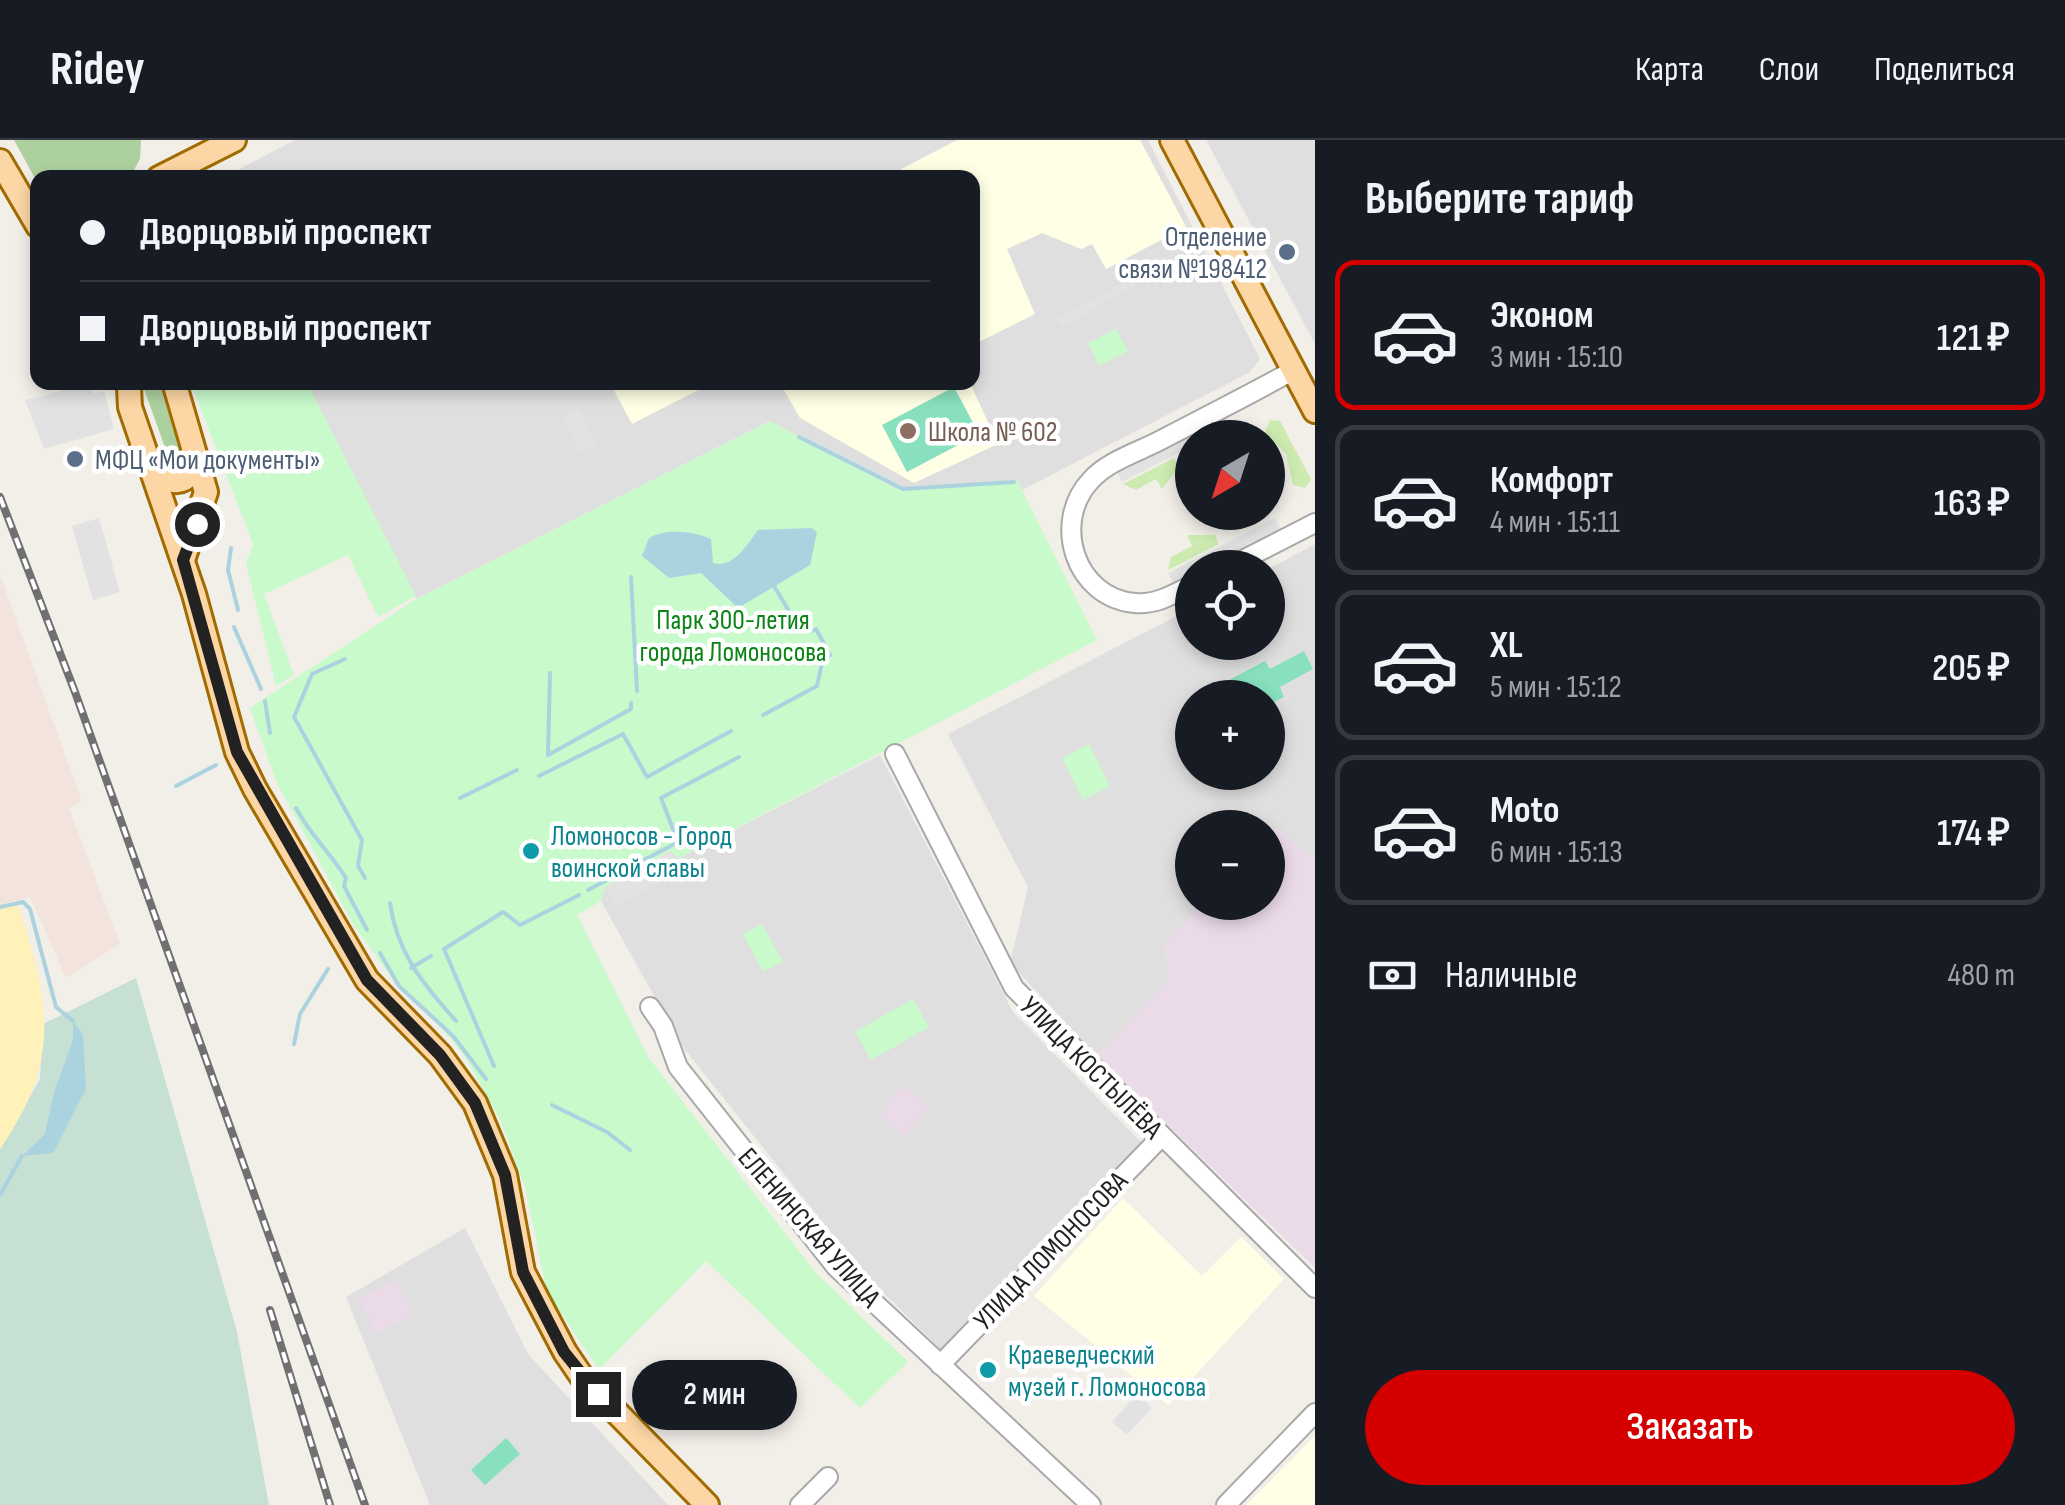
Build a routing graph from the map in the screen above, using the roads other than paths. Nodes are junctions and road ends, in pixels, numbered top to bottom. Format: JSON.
{"nodes":[{"id":1,"x":234,"y":140,"type":"edge"},
{"id":2,"x":1172,"y":140,"type":"edge"},
{"id":3,"x":0,"y":161,"type":"edge"},
{"id":4,"x":175,"y":170,"type":"edge"},
{"id":5,"x":30,"y":212,"type":"edge"},
{"id":6,"x":1294,"y":370,"type":"junction"},
{"id":7,"x":128,"y":390,"type":"edge"},
{"id":8,"x":131,"y":390,"type":"edge"},
{"id":9,"x":177,"y":390,"type":"edge"},
{"id":10,"x":1315,"y":411,"type":"edge"},
{"id":11,"x":191,"y":434,"type":"junction"},
{"id":12,"x":165,"y":477,"type":"junction"},
{"id":13,"x":1315,"y":523,"type":"edge"},
{"id":14,"x":187,"y":540,"type":"junction"},
{"id":15,"x":1262,"y":550,"type":"edge"},
{"id":16,"x":1175,"y":594,"type":"edge"},
{"id":17,"x":895,"y":754,"type":"dead end"},
{"id":18,"x":650,"y":1007,"type":"dead end"},
{"id":19,"x":1161,"y":1137,"type":"junction"},
{"id":20,"x":1315,"y":1288,"type":"edge"},
{"id":21,"x":940,"y":1365,"type":"junction"},
{"id":22,"x":1315,"y":1413,"type":"edge"},
{"id":23,"x":828,"y":1477,"type":"dead end"},
{"id":24,"x":707,"y":1505,"type":"edge"},
{"id":25,"x":800,"y":1505,"type":"edge"},
{"id":26,"x":1091,"y":1505,"type":"edge"},
{"id":27,"x":1226,"y":1505,"type":"edge"}],
"edges":[{"from":1,"to":4,"type":"main road"},
{"from":2,"to":6,"type":"main road"},
{"from":3,"to":5,"type":"main road"},
{"from":6,"to":10,"type":"main road"},
{"from":6,"to":16,"type":"street"},
{"from":7,"to":14,"type":"main road"},
{"from":8,"to":12,"type":"main road"},
{"from":9,"to":11,"type":"main road"},
{"from":11,"to":12,"type":"main road"},
{"from":11,"to":14,"type":"main road"},
{"from":12,"to":14,"type":"main road"},
{"from":13,"to":15,"type":"street"},
{"from":14,"to":24,"type":"main road"},
{"from":17,"to":19,"type":"street","name":"УЛИЦА КОСТЫЛЁВА"},
{"from":18,"to":21,"type":"street","name":"ЕЛЕНИНСКАЯ УЛИЦА"},
{"from":19,"to":20,"type":"street","name":"УЛИЦА КОСТЫЛЁВА"},
{"from":19,"to":21,"type":"street","name":"УЛИЦА ЛОМОНОСОВА"},
{"from":21,"to":26,"type":"street","name":"ЕЛЕНИНСКАЯ УЛИЦА"},
{"from":22,"to":27,"type":"street"},
{"from":23,"to":25,"type":"street"}]}
